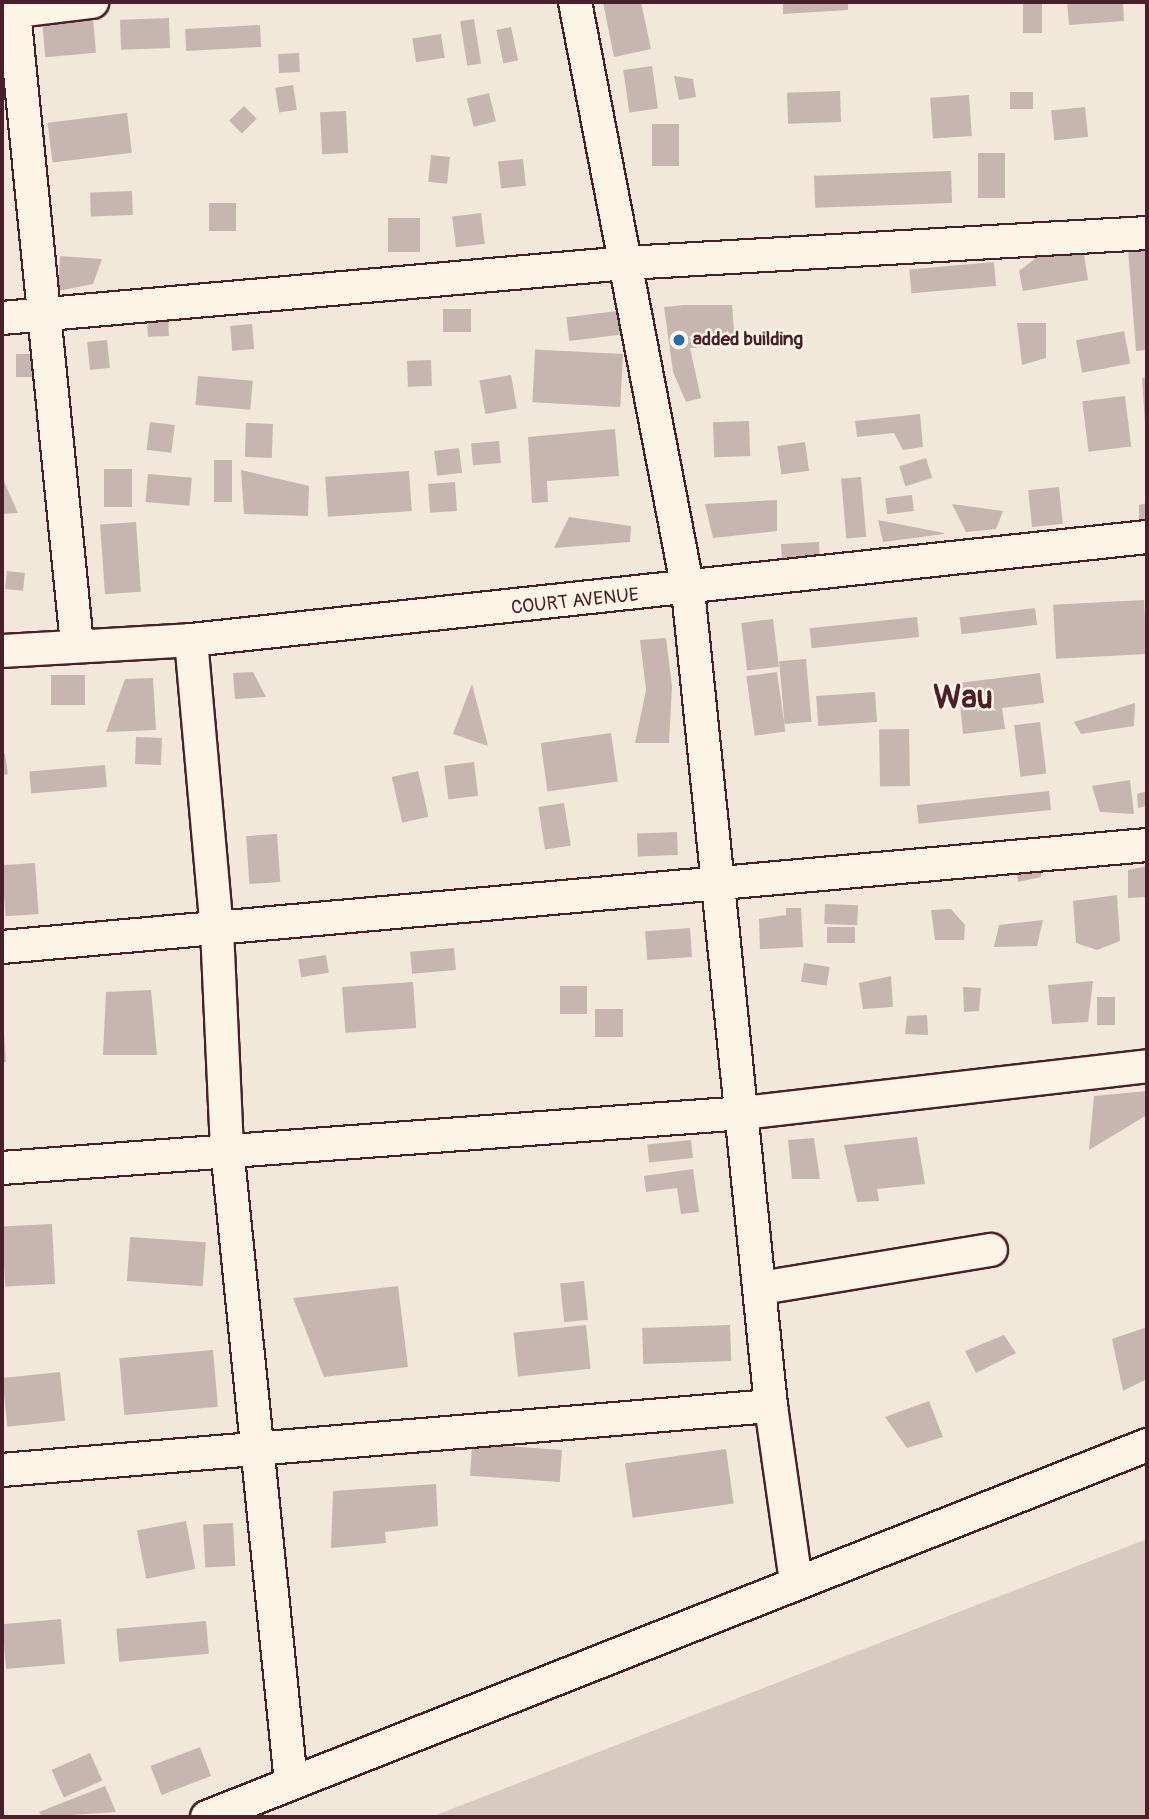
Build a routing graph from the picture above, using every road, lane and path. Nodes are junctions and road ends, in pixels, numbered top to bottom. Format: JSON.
{"nodes":[{"id":1,"x":92,"y":2,"type":"edge"},
{"id":2,"x":575,"y":2,"type":"edge"},
{"id":3,"x":8,"y":12,"type":"edge"},
{"id":4,"x":1147,"y":233,"type":"edge"},
{"id":5,"x":627,"y":263,"type":"junction"},
{"id":6,"x":45,"y":314,"type":"junction"},
{"id":7,"x":2,"y":318,"type":"edge"},
{"id":8,"x":1147,"y":537,"type":"edge"},
{"id":9,"x":688,"y":590,"type":"junction"},
{"id":10,"x":191,"y":640,"type":"junction"},
{"id":11,"x":77,"y":644,"type":"junction"},
{"id":12,"x":2,"y":651,"type":"edge"},
{"id":13,"x":1147,"y":845,"type":"edge"},
{"id":14,"x":723,"y":885,"type":"junction"},
{"id":15,"x":217,"y":929,"type":"junction"},
{"id":16,"x":2,"y":947,"type":"edge"},
{"id":17,"x":1147,"y":1066,"type":"edge"},
{"id":18,"x":743,"y":1113,"type":"junction"},
{"id":19,"x":227,"y":1148,"type":"junction"},
{"id":20,"x":2,"y":1168,"type":"edge"},
{"id":21,"x":991,"y":1250,"type":"dead end"},
{"id":22,"x":761,"y":1288,"type":"junction"},
{"id":23,"x":771,"y":1406,"type":"junction"},
{"id":24,"x":1147,"y":1445,"type":"edge"},
{"id":25,"x":261,"y":1449,"type":"junction"},
{"id":26,"x":2,"y":1470,"type":"edge"},
{"id":27,"x":796,"y":1582,"type":"junction"},
{"id":28,"x":291,"y":1783,"type":"junction"},
{"id":29,"x":206,"y":1817,"type":"edge"}],
"edges":[{"from":1,"to":3,"type":"street"},
{"from":2,"to":5,"type":"street"},
{"from":3,"to":6,"type":"street"},
{"from":4,"to":5,"type":"street"},
{"from":5,"to":6,"type":"street"},
{"from":5,"to":9,"type":"street"},
{"from":6,"to":7,"type":"street"},
{"from":6,"to":11,"type":"street"},
{"from":8,"to":9,"type":"street","name":"COURT AVENUE"},
{"from":9,"to":10,"type":"street","name":"COURT AVENUE"},
{"from":9,"to":14,"type":"street"},
{"from":10,"to":11,"type":"street","name":"COURT AVENUE"},
{"from":10,"to":15,"type":"street"},
{"from":11,"to":12,"type":"street","name":"COURT AVENUE"},
{"from":13,"to":14,"type":"street"},
{"from":14,"to":15,"type":"street"},
{"from":14,"to":18,"type":"street"},
{"from":15,"to":16,"type":"street"},
{"from":15,"to":19,"type":"street"},
{"from":17,"to":18,"type":"street"},
{"from":18,"to":19,"type":"street"},
{"from":18,"to":22,"type":"street"},
{"from":19,"to":20,"type":"street"},
{"from":19,"to":25,"type":"street"},
{"from":21,"to":22,"type":"street"},
{"from":22,"to":23,"type":"street"},
{"from":23,"to":25,"type":"street"},
{"from":23,"to":27,"type":"street"},
{"from":24,"to":27,"type":"street"},
{"from":25,"to":26,"type":"street"},
{"from":25,"to":28,"type":"street"},
{"from":27,"to":28,"type":"street"},
{"from":28,"to":29,"type":"street"}]}
